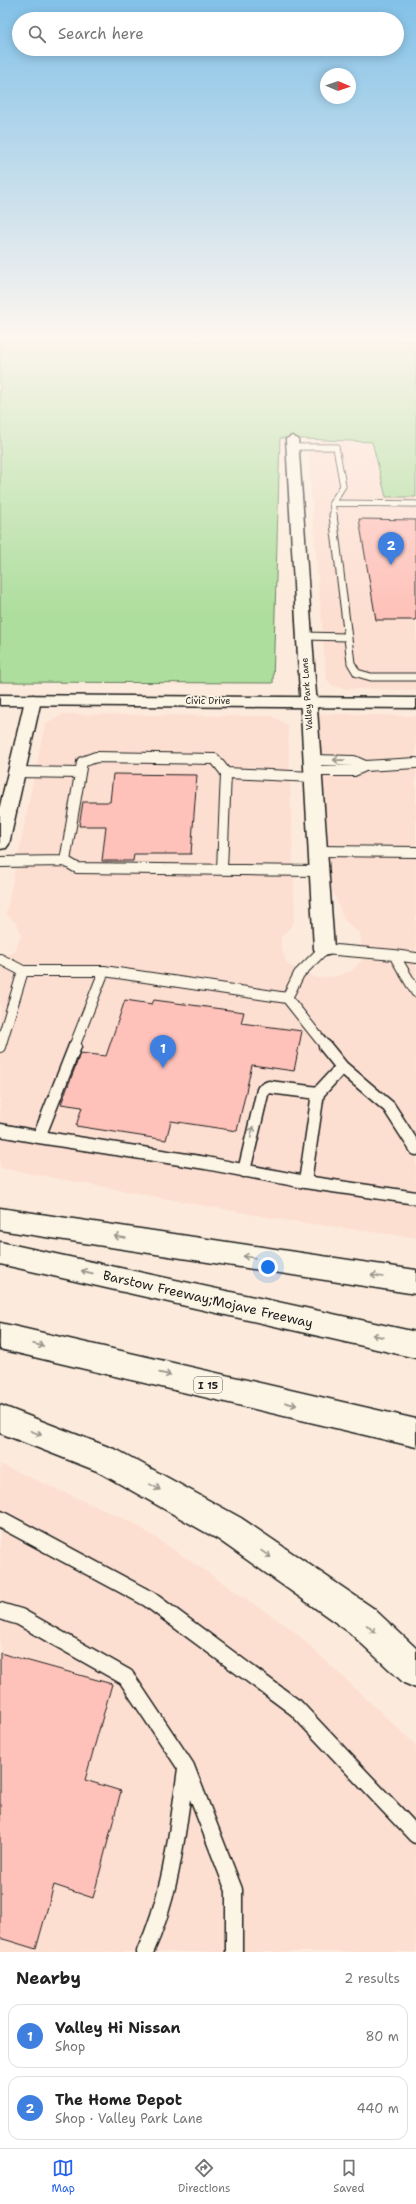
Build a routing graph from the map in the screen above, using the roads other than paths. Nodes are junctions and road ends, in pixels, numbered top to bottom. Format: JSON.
{"nodes":[{"id":1,"x":292,"y":443,"type":"joint"},
{"id":2,"x":332,"y":503,"type":"junction"},
{"id":3,"x":416,"y":504,"type":"edge"},
{"id":4,"x":304,"y":636,"type":"junction"},
{"id":5,"x":347,"y":637,"type":"junction"},
{"id":6,"x":416,"y":677,"type":"edge"},
{"id":7,"x":0,"y":700,"type":"edge"},
{"id":8,"x":34,"y":700,"type":"junction"},
{"id":9,"x":308,"y":702,"type":"junction"},
{"id":10,"x":416,"y":703,"type":"edge"},
{"id":11,"x":416,"y":763,"type":"edge"},
{"id":12,"x":312,"y":769,"type":"junction"},
{"id":13,"x":17,"y":772,"type":"junction"},
{"id":14,"x":80,"y":773,"type":"junction"},
{"id":15,"x":226,"y":774,"type":"junction"},
{"id":16,"x":6,"y":790,"type":"edge"},
{"id":17,"x":0,"y":844,"type":"edge"},
{"id":18,"x":318,"y":852,"type":"junction"},
{"id":19,"x":416,"y":852,"type":"edge"},
{"id":20,"x":65,"y":861,"type":"junction"},
{"id":21,"x":0,"y":862,"type":"edge"},
{"id":22,"x":222,"y":869,"type":"junction"},
{"id":23,"x":319,"y":871,"type":"junction"},
{"id":24,"x":324,"y":949,"type":"junction"},
{"id":25,"x":394,"y":955,"type":"junction"},
{"id":26,"x":416,"y":958,"type":"edge"},
{"id":27,"x":0,"y":959,"type":"edge"},
{"id":28,"x":23,"y":971,"type":"junction"},
{"id":29,"x":104,"y":971,"type":"junction"},
{"id":30,"x":416,"y":992,"type":"edge"},
{"id":31,"x":287,"y":998,"type":"junction"},
{"id":32,"x":0,"y":1047,"type":"edge"},
{"id":33,"x":342,"y":1067,"type":"junction"},
{"id":34,"x":318,"y":1093,"type":"junction"},
{"id":35,"x":0,"y":1130,"type":"edge"},
{"id":36,"x":39,"y":1137,"type":"junction"},
{"id":37,"x":416,"y":1149,"type":"edge"},
{"id":38,"x":244,"y":1171,"type":"junction"},
{"id":39,"x":305,"y":1182,"type":"junction"},
{"id":40,"x":416,"y":1198,"type":"edge"},
{"id":41,"x":0,"y":1219,"type":"edge"},
{"id":42,"x":0,"y":1253,"type":"edge"},
{"id":43,"x":416,"y":1282,"type":"edge"},
{"id":44,"x":0,"y":1336,"type":"edge"},
{"id":45,"x":416,"y":1345,"type":"edge"},
{"id":46,"x":0,"y":1419,"type":"edge"},
{"id":47,"x":416,"y":1433,"type":"edge"},
{"id":48,"x":0,"y":1519,"type":"edge"},
{"id":49,"x":0,"y":1611,"type":"edge"},
{"id":50,"x":416,"y":1671,"type":"edge"},
{"id":51,"x":186,"y":1767,"type":"junction"},
{"id":52,"x":416,"y":1835,"type":"edge"},
{"id":53,"x":145,"y":1952,"type":"edge"},
{"id":54,"x":234,"y":1952,"type":"edge"}],
"edges":[{"from":1,"to":2,"type":"lane"},
{"from":1,"to":4,"type":"street","name":"Valley Park Lane"},
{"from":2,"to":3,"type":"lane"},
{"from":2,"to":5,"type":"lane"},
{"from":4,"to":5,"type":"lane"},
{"from":4,"to":9,"type":"street","name":"Valley Park Lane"},
{"from":5,"to":6,"type":"lane"},
{"from":7,"to":8,"type":"main road","name":"Civic Drive"},
{"from":8,"to":9,"type":"main road","name":"Civic Drive"},
{"from":8,"to":13,"type":"street"},
{"from":9,"to":10,"type":"main road","name":"Civic Drive"},
{"from":9,"to":12,"type":"street","name":"Valley Park Lane"},
{"from":11,"to":12,"type":"lane"},
{"from":12,"to":15,"type":"lane"},
{"from":12,"to":18,"type":"street","name":"Valley Park Lane"},
{"from":13,"to":14,"type":"lane"},
{"from":13,"to":16,"type":"street"},
{"from":14,"to":15,"type":"lane"},
{"from":14,"to":20,"type":"lane"},
{"from":15,"to":22,"type":"lane"},
{"from":16,"to":17,"type":"street"},
{"from":18,"to":19,"type":"lane"},
{"from":18,"to":23,"type":"street","name":"Valley Park Lane"},
{"from":20,"to":21,"type":"lane"},
{"from":20,"to":22,"type":"lane"},
{"from":22,"to":23,"type":"lane"},
{"from":23,"to":24,"type":"street","name":"Valley Park Lane"},
{"from":24,"to":25,"type":"lane"},
{"from":24,"to":31,"type":"lane"},
{"from":25,"to":26,"type":"lane"},
{"from":25,"to":30,"type":"lane"},
{"from":27,"to":28,"type":"lane"},
{"from":28,"to":29,"type":"lane"},
{"from":28,"to":32,"type":"lane"},
{"from":29,"to":31,"type":"lane"},
{"from":29,"to":36,"type":"lane"},
{"from":31,"to":33,"type":"lane"},
{"from":33,"to":34,"type":"lane"},
{"from":33,"to":37,"type":"lane"},
{"from":38,"to":34,"type":"lane","one_way":true},
{"from":34,"to":39,"type":"lane"},
{"from":35,"to":36,"type":"lane"},
{"from":36,"to":38,"type":"lane"},
{"from":38,"to":39,"type":"lane"},
{"from":39,"to":40,"type":"lane"},
{"from":43,"to":41,"type":"main road","one_way":true},
{"from":45,"to":42,"type":"main road","name":"Barstow Freeway;Mojave Freeway","one_way":true},
{"from":44,"to":47,"type":"main road","number":"I 15","one_way":true},
{"from":46,"to":50,"type":"main road","one_way":true},
{"from":48,"to":52,"type":"lane"},
{"from":49,"to":51,"type":"lane"},
{"from":51,"to":53,"type":"lane"},
{"from":51,"to":54,"type":"lane"}]}
